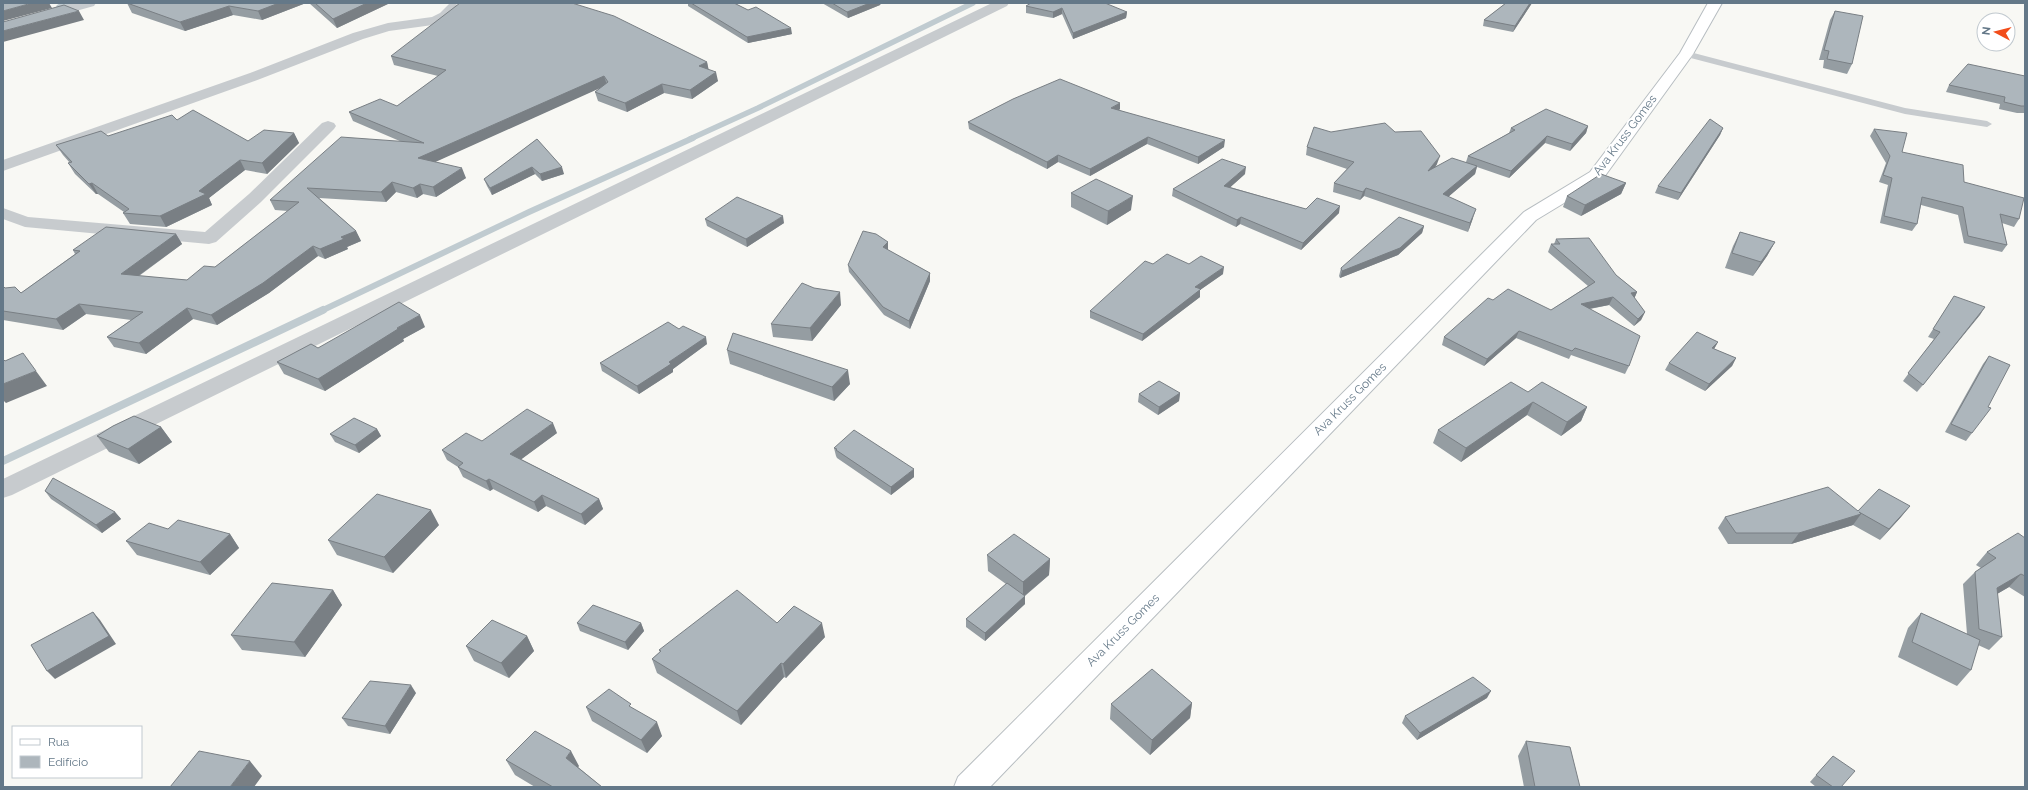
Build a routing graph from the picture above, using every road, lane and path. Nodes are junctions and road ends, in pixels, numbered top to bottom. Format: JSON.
{"nodes":[{"id":1,"x":89,"y":3,"type":"edge"},
{"id":2,"x":1002,"y":3,"type":"edge"},
{"id":3,"x":1715,"y":3,"type":"edge"},
{"id":4,"x":454,"y":7,"type":"edge"},
{"id":5,"x":3,"y":27,"type":"edge"},
{"id":6,"x":1686,"y":54,"type":"junction"},
{"id":7,"x":1987,"y":124,"type":"dead end"},
{"id":8,"x":328,"y":126,"type":"dead end"},
{"id":9,"x":3,"y":166,"type":"edge"},
{"id":10,"x":3,"y":213,"type":"edge"},
{"id":11,"x":3,"y":489,"type":"edge"},
{"id":12,"x":969,"y":787,"type":"edge"}],
"edges":[{"from":1,"to":5,"type":"street"},
{"from":2,"to":11,"type":"street"},
{"from":3,"to":6,"type":"street","name":"Ava Kruss Gomes"},
{"from":4,"to":9,"type":"street"},
{"from":6,"to":7,"type":"lane"},
{"from":6,"to":12,"type":"street","name":"Ava Kruss Gomes"},
{"from":8,"to":10,"type":"street"}]}
